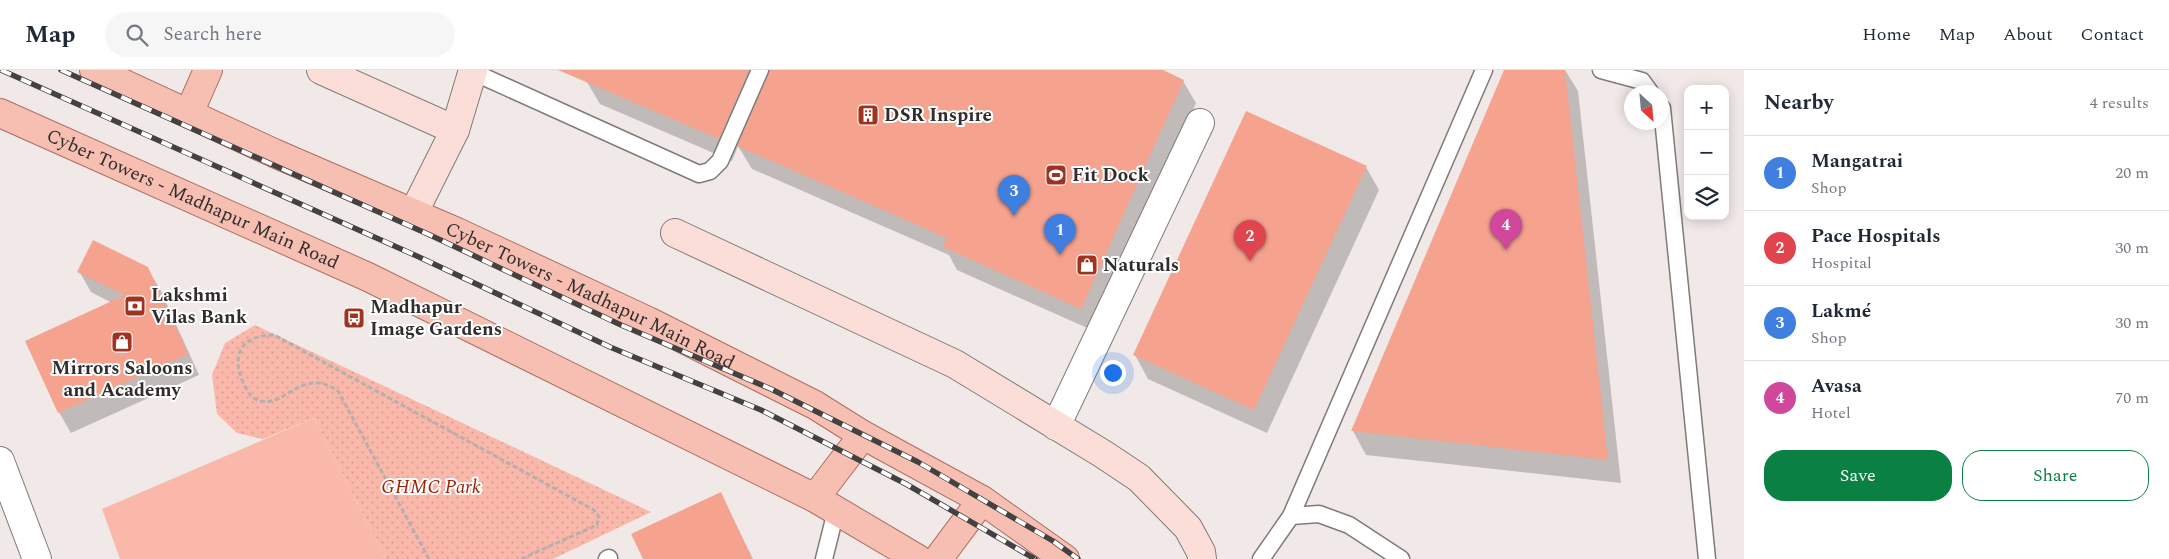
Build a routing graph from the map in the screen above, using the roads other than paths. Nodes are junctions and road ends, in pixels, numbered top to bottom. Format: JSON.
{"nodes":[{"id":1,"x":94,"y":70,"type":"edge"},
{"id":2,"x":208,"y":70,"type":"edge"},
{"id":3,"x":321,"y":70,"type":"edge"},
{"id":4,"x":760,"y":70,"type":"edge"},
{"id":5,"x":1484,"y":70,"type":"edge"},
{"id":6,"x":1600,"y":70,"type":"edge"},
{"id":7,"x":474,"y":71,"type":"edge"},
{"id":8,"x":1645,"y":85,"type":"edge"},
{"id":9,"x":0,"y":113,"type":"edge"},
{"id":10,"x":189,"y":113,"type":"junction"},
{"id":11,"x":1200,"y":123,"type":"dead end"},
{"id":12,"x":455,"y":130,"type":"junction"},
{"id":13,"x":1664,"y":130,"type":"edge"},
{"id":14,"x":414,"y":212,"type":"junction"},
{"id":15,"x":675,"y":233,"type":"dead end"},
{"id":16,"x":1056,"y":426,"type":"junction"},
{"id":17,"x":863,"y":435,"type":"junction"},
{"id":18,"x":0,"y":461,"type":"edge"},
{"id":19,"x":982,"y":500,"type":"junction"},
{"id":20,"x":826,"y":505,"type":"junction"},
{"id":21,"x":1291,"y":516,"type":"junction"},
{"id":22,"x":37,"y":559,"type":"edge"},
{"id":23,"x":824,"y":559,"type":"edge"},
{"id":24,"x":918,"y":559,"type":"edge"},
{"id":25,"x":938,"y":559,"type":"edge"},
{"id":26,"x":1065,"y":559,"type":"edge"},
{"id":27,"x":1202,"y":559,"type":"edge"},
{"id":28,"x":1261,"y":559,"type":"edge"},
{"id":29,"x":1401,"y":559,"type":"edge"},
{"id":30,"x":1706,"y":559,"type":"edge"}],
"edges":[{"from":1,"to":10,"type":"main road","name":"Cyber Towers - Madhapur Main Road"},
{"from":2,"to":10,"type":"main road"},
{"from":3,"to":12,"type":"street"},
{"from":4,"to":7,"type":"lane"},
{"from":5,"to":21,"type":"lane"},
{"from":6,"to":8,"type":"lane"},
{"from":7,"to":12,"type":"street"},
{"from":9,"to":20,"type":"main road","name":"Cyber Towers - Madhapur Main Road"},
{"from":10,"to":14,"type":"main road","name":"Cyber Towers - Madhapur Main Road"},
{"from":11,"to":16,"type":"street"},
{"from":12,"to":14,"type":"street"},
{"from":13,"to":30,"type":"lane"},
{"from":14,"to":17,"type":"main road","name":"Cyber Towers - Madhapur Main Road"},
{"from":15,"to":16,"type":"street"},
{"from":16,"to":27,"type":"street"},
{"from":17,"to":19,"type":"main road","name":"Cyber Towers - Madhapur Main Road"},
{"from":17,"to":20,"type":"main road"},
{"from":18,"to":22,"type":"street"},
{"from":19,"to":25,"type":"main road"},
{"from":19,"to":26,"type":"main road","name":"Cyber Towers - Madhapur Main Road"},
{"from":20,"to":23,"type":"lane"},
{"from":20,"to":24,"type":"main road","name":"Cyber Towers - Madhapur Main Road"},
{"from":21,"to":28,"type":"lane"},
{"from":21,"to":29,"type":"lane"}]}
